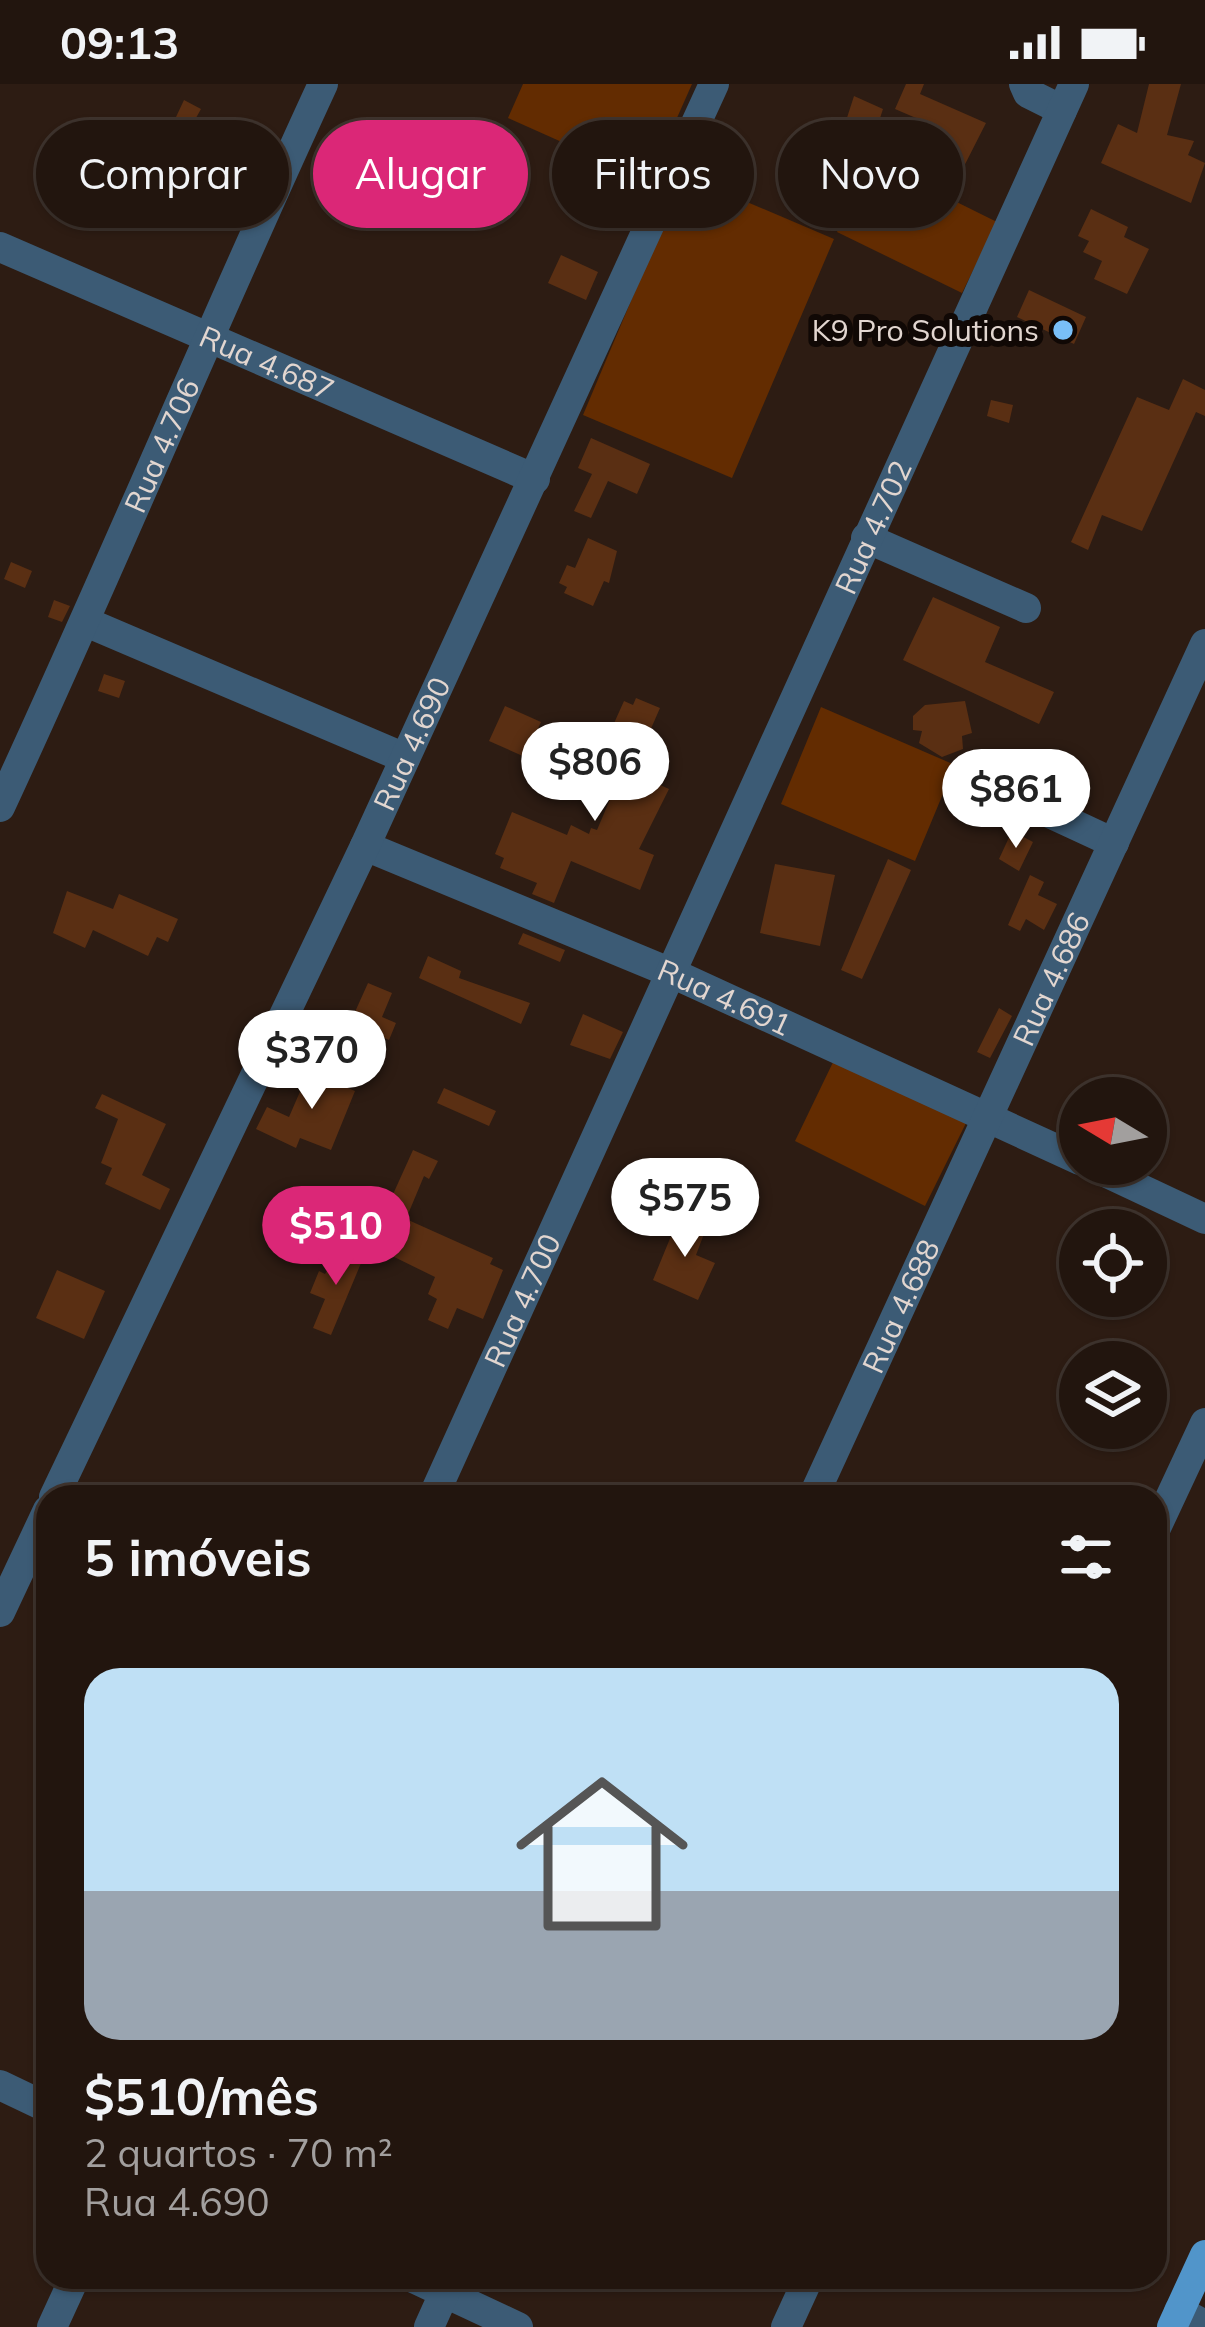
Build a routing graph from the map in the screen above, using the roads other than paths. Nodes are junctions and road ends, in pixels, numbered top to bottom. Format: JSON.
{"nodes":[{"id":1,"x":323,"y":84,"type":"edge"},
{"id":2,"x":714,"y":84,"type":"edge"},
{"id":3,"x":1024,"y":84,"type":"edge"},
{"id":4,"x":1068,"y":97,"type":"edge"},
{"id":5,"x":0,"y":247,"type":"edge"},
{"id":6,"x":205,"y":339,"type":"junction"},
{"id":7,"x":535,"y":479,"type":"junction"},
{"id":8,"x":866,"y":538,"type":"junction"},
{"id":9,"x":1026,"y":608,"type":"dead end"},
{"id":10,"x":86,"y":622,"type":"junction"},
{"id":11,"x":1205,"y":644,"type":"edge"},
{"id":12,"x":405,"y":758,"type":"junction"},
{"id":13,"x":968,"y":775,"type":"dead end"},
{"id":14,"x":0,"y":807,"type":"edge"},
{"id":15,"x":1114,"y":843,"type":"junction"},
{"id":16,"x":365,"y":846,"type":"junction"},
{"id":17,"x":674,"y":974,"type":"junction"},
{"id":18,"x":988,"y":1117,"type":"junction"},
{"id":19,"x":1059,"y":1150,"type":"edge"},
{"id":20,"x":1133,"y":1185,"type":"edge"},
{"id":21,"x":1205,"y":1219,"type":"edge"},
{"id":22,"x":1205,"y":1423,"type":"edge"},
{"id":23,"x":60,"y":1485,"type":"edge"},
{"id":24,"x":439,"y":1485,"type":"edge"},
{"id":25,"x":819,"y":1485,"type":"edge"},
{"id":26,"x":1167,"y":1505,"type":"edge"},
{"id":27,"x":36,"y":1536,"type":"edge"},
{"id":28,"x":0,"y":1612,"type":"edge"},
{"id":29,"x":0,"y":2085,"type":"edge"},
{"id":30,"x":36,"y":2102,"type":"edge"},
{"id":31,"x":1205,"y":2255,"type":"edge"},
{"id":32,"x":69,"y":2289,"type":"edge"},
{"id":33,"x":446,"y":2289,"type":"edge"},
{"id":34,"x":455,"y":2289,"type":"edge"},
{"id":35,"x":803,"y":2289,"type":"edge"},
{"id":36,"x":1186,"y":2321,"type":"edge"},
{"id":37,"x":52,"y":2327,"type":"edge"},
{"id":38,"x":429,"y":2327,"type":"edge"},
{"id":39,"x":518,"y":2327,"type":"edge"},
{"id":40,"x":786,"y":2327,"type":"edge"}],
"edges":[{"from":1,"to":6,"type":"street","name":"Rua 4.706"},
{"from":2,"to":7,"type":"street","name":"Rua 4.690"},
{"from":3,"to":4,"type":"street"},
{"from":4,"to":8,"type":"street","name":"Rua 4.702"},
{"from":5,"to":6,"type":"street","name":"Rua 4.687"},
{"from":6,"to":7,"type":"street","name":"Rua 4.687"},
{"from":6,"to":10,"type":"street","name":"Rua 4.706"},
{"from":7,"to":12,"type":"street","name":"Rua 4.690"},
{"from":8,"to":9,"type":"street"},
{"from":8,"to":17,"type":"street","name":"Rua 4.702"},
{"from":10,"to":12,"type":"street"},
{"from":10,"to":14,"type":"street","name":"Rua 4.706"},
{"from":11,"to":15,"type":"street","name":"Rua 4.686"},
{"from":12,"to":16,"type":"street","name":"Rua 4.690"},
{"from":13,"to":15,"type":"street"},
{"from":15,"to":18,"type":"street","name":"Rua 4.686"},
{"from":16,"to":17,"type":"street","name":"Rua 4.691"},
{"from":16,"to":23,"type":"street","name":"Rua 4.690"},
{"from":17,"to":18,"type":"street","name":"Rua 4.691"},
{"from":17,"to":24,"type":"street","name":"Rua 4.700"},
{"from":18,"to":19,"type":"street","name":"Rua 4.691"},
{"from":18,"to":25,"type":"street","name":"Rua 4.688"},
{"from":20,"to":21,"type":"street","name":"Rua 4.691"},
{"from":22,"to":26,"type":"street"},
{"from":27,"to":28,"type":"street"},
{"from":29,"to":30,"type":"street"},
{"from":31,"to":36,"type":"main road"},
{"from":32,"to":37,"type":"street"},
{"from":33,"to":38,"type":"street"},
{"from":34,"to":39,"type":"street"},
{"from":35,"to":40,"type":"street"}]}
